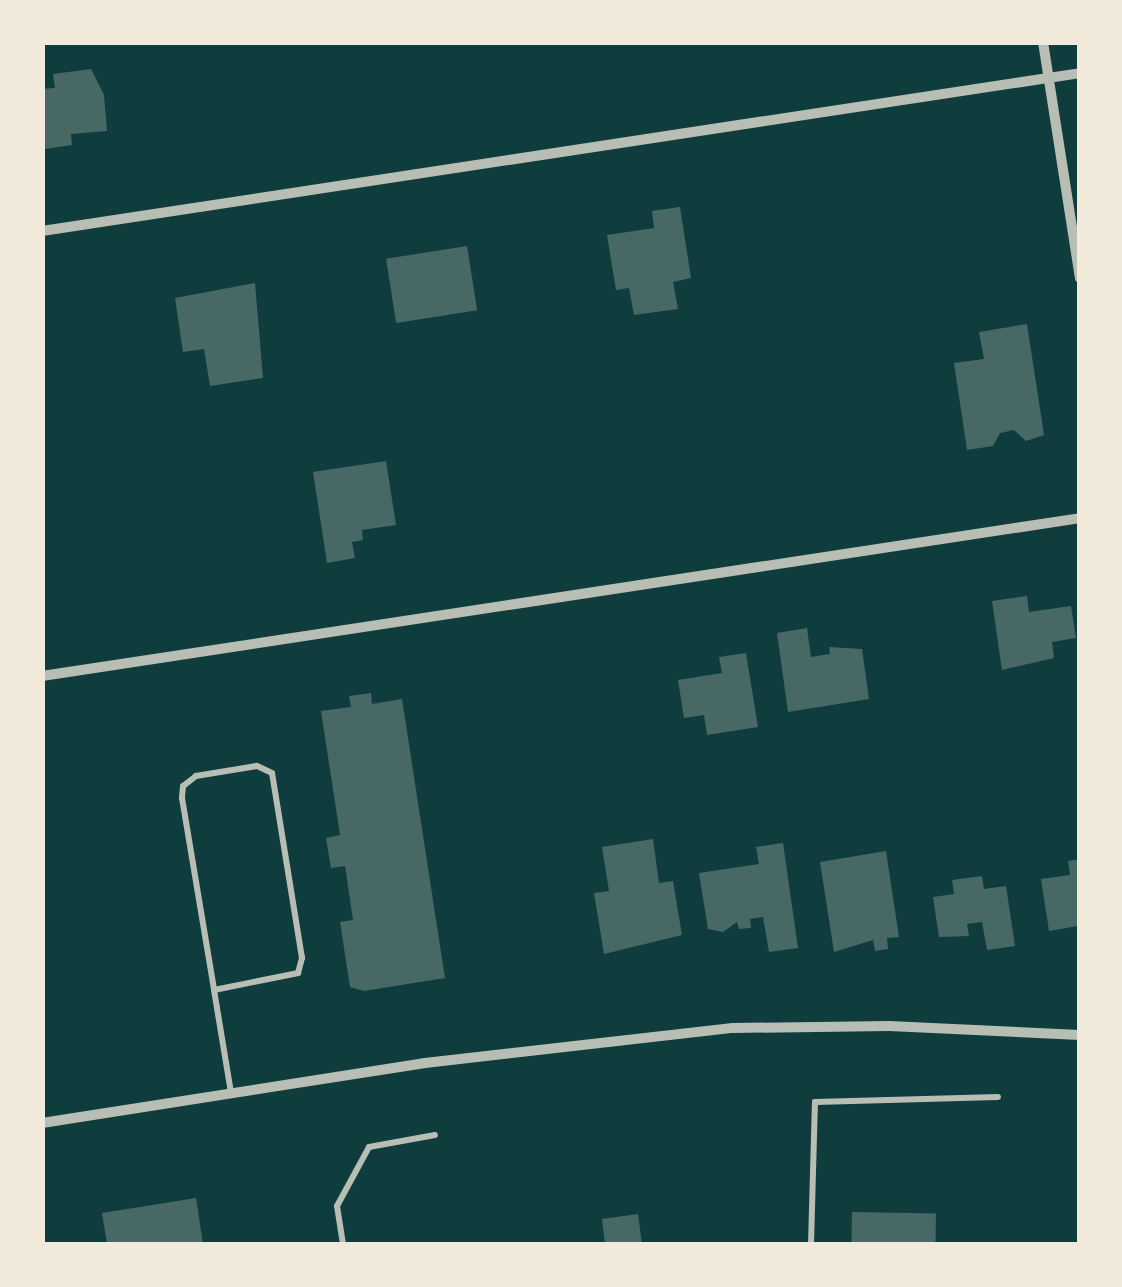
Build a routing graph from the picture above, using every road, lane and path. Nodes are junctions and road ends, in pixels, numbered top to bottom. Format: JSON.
{"nodes":[{"id":1,"x":1043,"y":42,"type":"edge"},
{"id":2,"x":1080,"y":73,"type":"edge"},
{"id":3,"x":1048,"y":77,"type":"junction"},
{"id":4,"x":42,"y":231,"type":"edge"},
{"id":5,"x":1080,"y":278,"type":"edge"},
{"id":6,"x":1080,"y":518,"type":"edge"},
{"id":7,"x":42,"y":676,"type":"edge"},
{"id":8,"x":214,"y":990,"type":"junction"},
{"id":9,"x":1080,"y":1035,"type":"edge"},
{"id":10,"x":231,"y":1093,"type":"junction"},
{"id":11,"x":998,"y":1097,"type":"dead end"},
{"id":12,"x":42,"y":1123,"type":"edge"},
{"id":13,"x":435,"y":1134,"type":"dead end"},
{"id":14,"x":343,"y":1244,"type":"edge"},
{"id":15,"x":812,"y":1244,"type":"edge"}],
"edges":[{"from":1,"to":3,"type":"street"},
{"from":2,"to":3,"type":"street"},
{"from":3,"to":4,"type":"street"},
{"from":3,"to":5,"type":"street"},
{"from":6,"to":7,"type":"street"},
{"from":8,"to":8,"type":"lane"},
{"from":8,"to":10,"type":"lane"},
{"from":9,"to":10,"type":"street"},
{"from":10,"to":12,"type":"street"},
{"from":11,"to":15,"type":"lane"},
{"from":13,"to":14,"type":"lane"}]}
